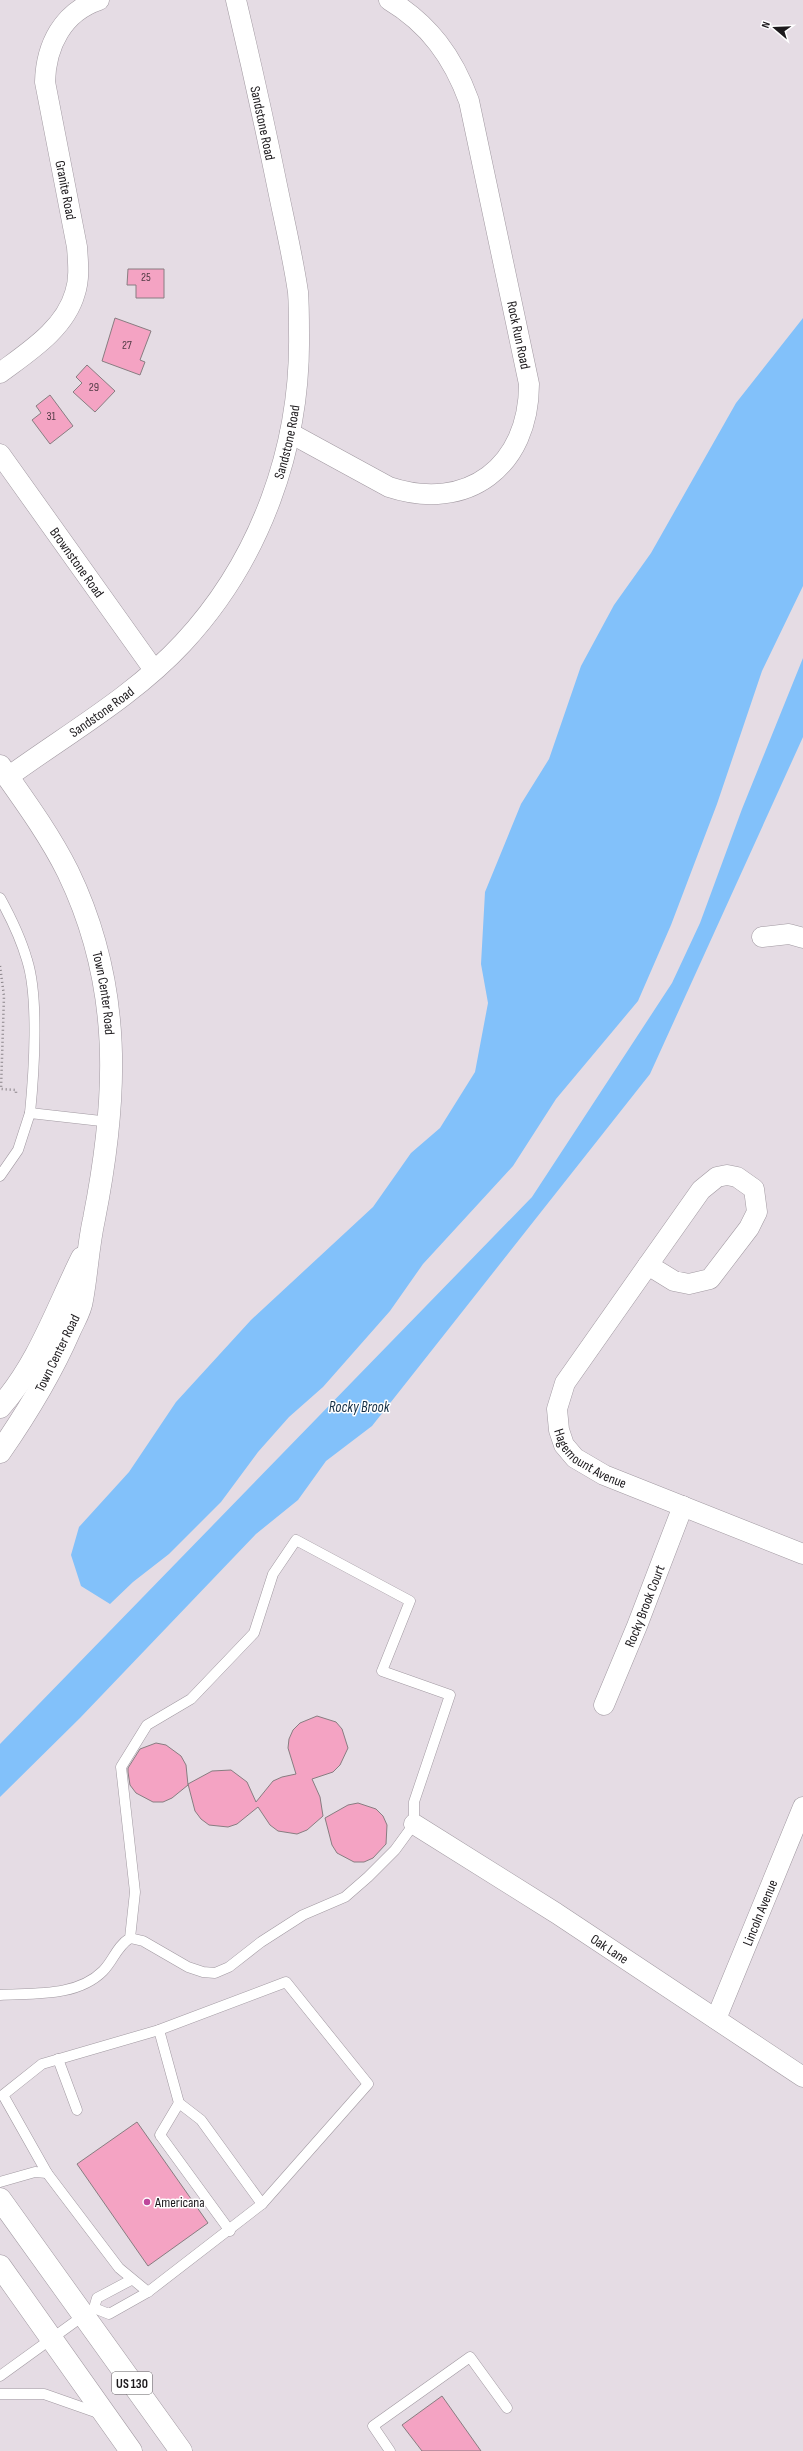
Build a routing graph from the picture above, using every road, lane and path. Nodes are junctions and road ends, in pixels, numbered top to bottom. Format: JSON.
{"nodes":[{"id":1,"x":100,"y":0,"type":"edge"},
{"id":2,"x":236,"y":0,"type":"edge"},
{"id":3,"x":389,"y":0,"type":"edge"},
{"id":4,"x":0,"y":373,"type":"edge"},
{"id":5,"x":290,"y":433,"type":"junction"},
{"id":6,"x":0,"y":454,"type":"edge"},
{"id":7,"x":154,"y":670,"type":"junction"},
{"id":8,"x":4,"y":772,"type":"edge"},
{"id":9,"x":0,"y":898,"type":"edge"},
{"id":10,"x":762,"y":937,"type":"dead end"},
{"id":11,"x":803,"y":938,"type":"edge"},
{"id":12,"x":0,"y":966,"type":"edge"},
{"id":13,"x":16,"y":1097,"type":"dead end"},
{"id":14,"x":30,"y":1113,"type":"junction"},
{"id":15,"x":110,"y":1122,"type":"junction"},
{"id":16,"x":0,"y":1176,"type":"edge"},
{"id":17,"x":88,"y":1244,"type":"junction"},
{"id":18,"x":648,"y":1265,"type":"junction"},
{"id":19,"x":0,"y":1407,"type":"edge"},
{"id":20,"x":0,"y":1452,"type":"edge"},
{"id":21,"x":683,"y":1506,"type":"junction"},
{"id":22,"x":803,"y":1554,"type":"edge"},
{"id":23,"x":604,"y":1705,"type":"dead end"},
{"id":24,"x":803,"y":1807,"type":"edge"},
{"id":25,"x":414,"y":1824,"type":"junction"},
{"id":26,"x":130,"y":1938,"type":"junction"},
{"id":27,"x":0,"y":1995,"type":"edge"},
{"id":28,"x":716,"y":2019,"type":"junction"},
{"id":29,"x":159,"y":2030,"type":"junction"},
{"id":30,"x":58,"y":2060,"type":"junction"},
{"id":31,"x":803,"y":2078,"type":"edge"},
{"id":32,"x":179,"y":2103,"type":"junction"},
{"id":33,"x":77,"y":2110,"type":"dead end"},
{"id":34,"x":47,"y":2173,"type":"junction"},
{"id":35,"x":0,"y":2182,"type":"edge"},
{"id":36,"x":0,"y":2198,"type":"edge"},
{"id":37,"x":262,"y":2204,"type":"junction"},
{"id":38,"x":230,"y":2231,"type":"junction"},
{"id":39,"x":0,"y":2266,"type":"edge"},
{"id":40,"x":131,"y":2280,"type":"junction"},
{"id":41,"x":148,"y":2292,"type":"junction"},
{"id":42,"x":89,"y":2311,"type":"junction"},
{"id":43,"x":52,"y":2338,"type":"junction"},
{"id":44,"x":0,"y":2376,"type":"edge"},
{"id":45,"x":0,"y":2394,"type":"edge"},
{"id":46,"x":507,"y":2408,"type":"dead end"},
{"id":47,"x":106,"y":2415,"type":"junction"},
{"id":48,"x":131,"y":2451,"type":"edge"},
{"id":49,"x":181,"y":2451,"type":"edge"},
{"id":50,"x":390,"y":2451,"type":"edge"}],
"edges":[{"from":1,"to":4,"type":"street","name":"Granite Road"},
{"from":2,"to":5,"type":"street","name":"Sandstone Road"},
{"from":3,"to":5,"type":"street","name":"Rock Run Road"},
{"from":5,"to":7,"type":"street","name":"Sandstone Road"},
{"from":6,"to":7,"type":"street","name":"Brownstone Road"},
{"from":7,"to":8,"type":"street","name":"Sandstone Road"},
{"from":8,"to":15,"type":"main road","name":"Town Center Road"},
{"from":9,"to":14,"type":"lane"},
{"from":10,"to":11,"type":"street"},
{"from":12,"to":13,"type":"path"},
{"from":14,"to":15,"type":"lane"},
{"from":14,"to":16,"type":"lane"},
{"from":15,"to":17,"type":"main road","name":"Town Center Road"},
{"from":17,"to":19,"type":"main road","name":"Town Center Road"},
{"from":17,"to":20,"type":"main road","name":"Town Center Road"},
{"from":18,"to":18,"type":"street","name":"Hagemount Avenue"},
{"from":18,"to":21,"type":"street","name":"Hagemount Avenue"},
{"from":21,"to":22,"type":"street","name":"Hagemount Avenue"},
{"from":21,"to":23,"type":"street","name":"Rocky Brook Court"},
{"from":24,"to":28,"type":"street","name":"Lincoln Avenue"},
{"from":25,"to":26,"type":"lane"},
{"from":25,"to":26,"type":"lane"},
{"from":25,"to":28,"type":"street","name":"Oak Lane"},
{"from":26,"to":27,"type":"lane"},
{"from":28,"to":31,"type":"street","name":"Oak Lane"},
{"from":29,"to":30,"type":"lane"},
{"from":29,"to":32,"type":"lane"},
{"from":29,"to":37,"type":"lane"},
{"from":30,"to":33,"type":"lane"},
{"from":30,"to":34,"type":"lane"},
{"from":32,"to":37,"type":"lane"},
{"from":32,"to":38,"type":"lane"},
{"from":34,"to":35,"type":"lane"},
{"from":34,"to":40,"type":"lane"},
{"from":36,"to":42,"type":"main road","number":"US 130"},
{"from":37,"to":38,"type":"lane"},
{"from":38,"to":41,"type":"lane"},
{"from":39,"to":43,"type":"main road","number":"US 130"},
{"from":40,"to":41,"type":"lane"},
{"from":40,"to":42,"type":"lane"},
{"from":41,"to":42,"type":"lane"},
{"from":42,"to":43,"type":"lane"},
{"from":42,"to":49,"type":"main road","number":"US 130"},
{"from":43,"to":44,"type":"lane"},
{"from":43,"to":47,"type":"main road","number":"US 130"},
{"from":45,"to":47,"type":"lane"},
{"from":46,"to":50,"type":"lane"},
{"from":47,"to":48,"type":"main road","number":"US 130"}]}
